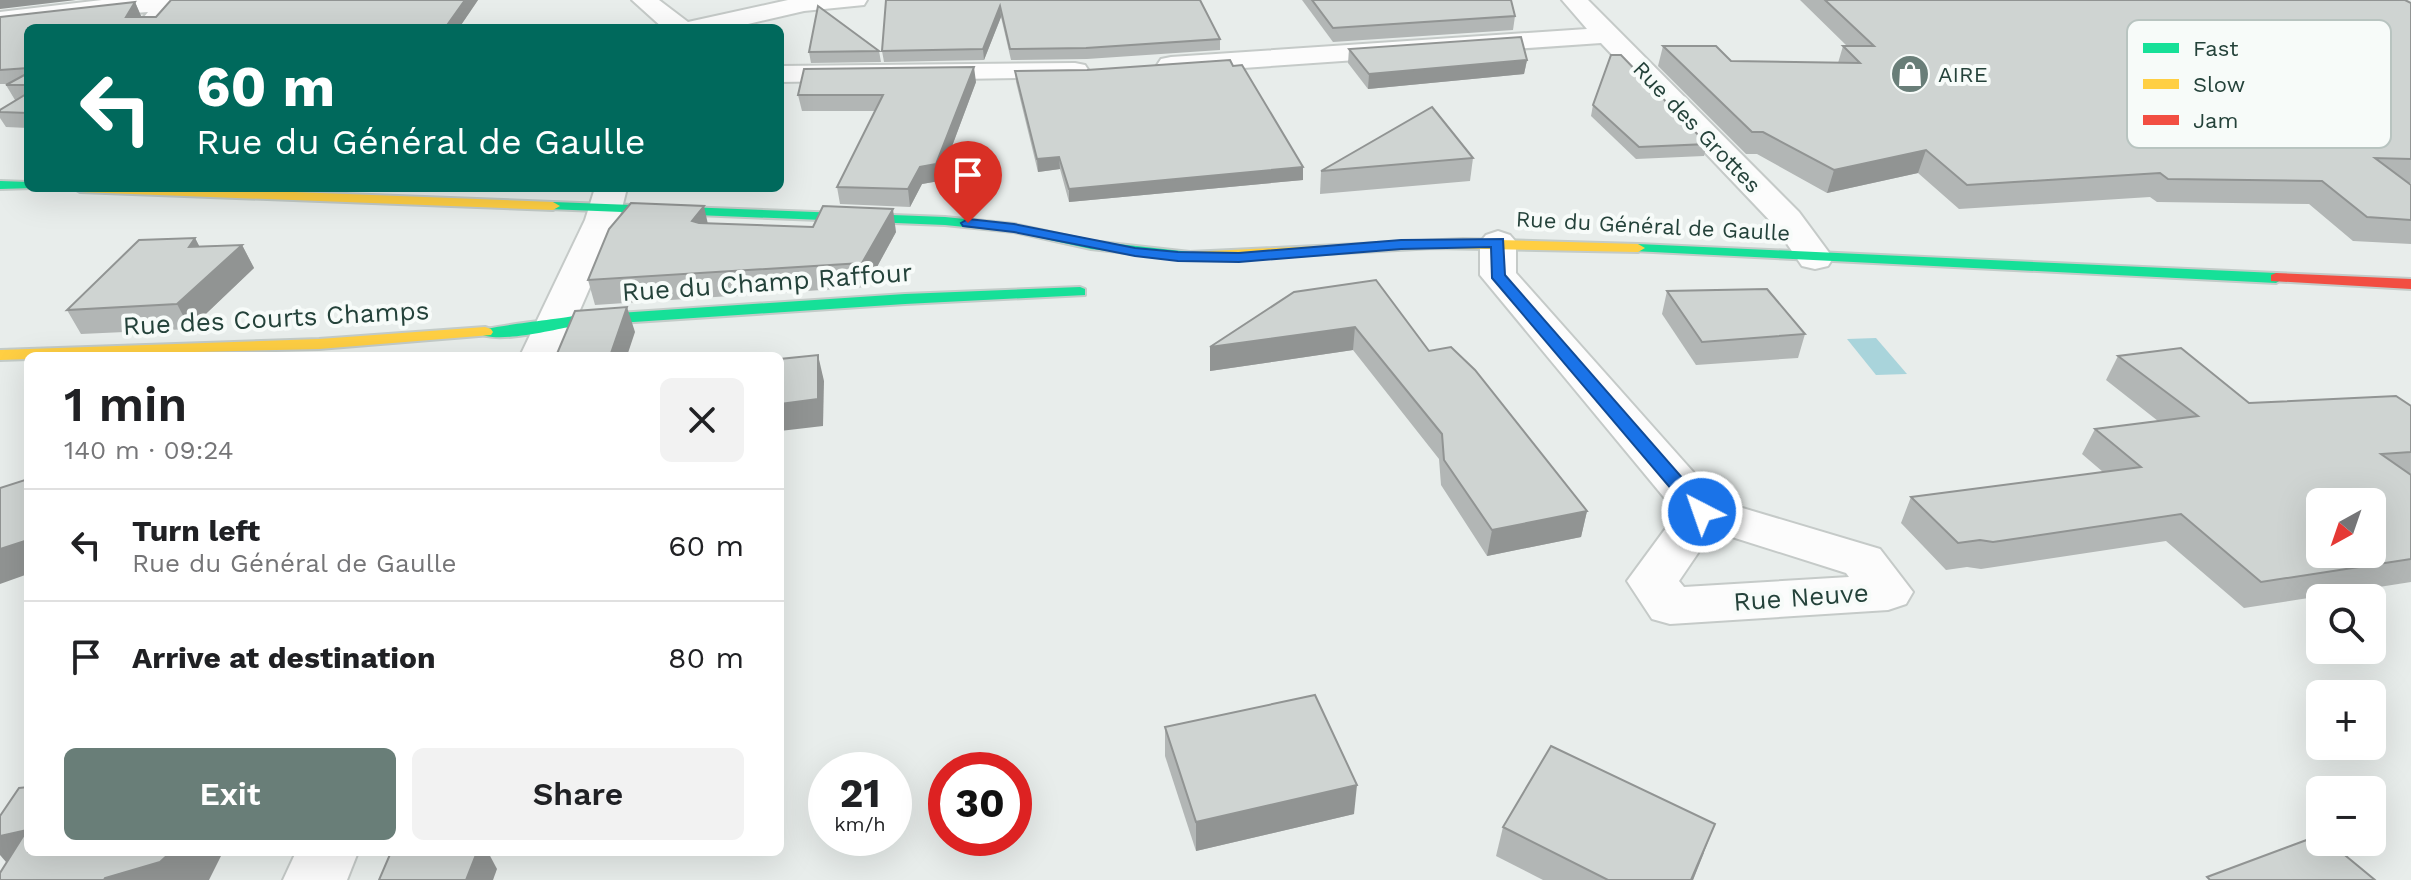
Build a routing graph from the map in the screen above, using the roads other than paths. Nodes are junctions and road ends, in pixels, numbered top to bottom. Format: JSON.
{"nodes":[{"id":1,"x":644,"y":0,"type":"edge"},
{"id":2,"x":855,"y":0,"type":"edge"},
{"id":3,"x":1574,"y":0,"type":"edge"},
{"id":4,"x":200,"y":2,"type":"edge"},
{"id":5,"x":169,"y":3,"type":"junction"},
{"id":6,"x":0,"y":20,"type":"edge"},
{"id":7,"x":151,"y":24,"type":"edge"},
{"id":8,"x":674,"y":24,"type":"edge"},
{"id":9,"x":715,"y":24,"type":"edge"},
{"id":10,"x":1608,"y":35,"type":"junction"},
{"id":11,"x":1150,"y":66,"type":"edge"},
{"id":12,"x":1103,"y":69,"type":"edge"},
{"id":13,"x":784,"y":74,"type":"edge"},
{"id":14,"x":0,"y":185,"type":"edge"},
{"id":15,"x":24,"y":186,"type":"edge"},
{"id":16,"x":291,"y":192,"type":"edge"},
{"id":17,"x":608,"y":198,"type":"edge"},
{"id":18,"x":1498,"y":242,"type":"junction"},
{"id":19,"x":1815,"y":258,"type":"junction"},
{"id":20,"x":2411,"y":284,"type":"edge"},
{"id":21,"x":1080,"y":292,"type":"dead end"},
{"id":22,"x":547,"y":340,"type":"edge"},
{"id":23,"x":87,"y":352,"type":"edge"},
{"id":24,"x":24,"y":354,"type":"edge"},
{"id":25,"x":0,"y":355,"type":"edge"},
{"id":26,"x":1702,"y":512,"type":"dead end"},
{"id":27,"x":325,"y":856,"type":"edge"},
{"id":28,"x":315,"y":880,"type":"edge"}],
"edges":[{"from":1,"to":8,"type":"street"},
{"from":2,"to":9,"type":"street"},
{"from":3,"to":10,"type":"street","name":"Rue des Grottes"},
{"from":4,"to":5,"type":"street"},
{"from":5,"to":6,"type":"street"},
{"from":5,"to":7,"type":"street"},
{"from":10,"to":11,"type":"street"},
{"from":10,"to":19,"type":"street","name":"Rue des Grottes"},
{"from":12,"to":13,"type":"street"},
{"from":14,"to":15,"type":"main road"},
{"from":16,"to":17,"type":"main road","name":"Rue du Général de Gaulle"},
{"from":17,"to":18,"type":"main road","name":"Rue du Général de Gaulle"},
{"from":17,"to":22,"type":"street"},
{"from":18,"to":19,"type":"main road","name":"Rue du Général de Gaulle"},
{"from":18,"to":26,"type":"street"},
{"from":19,"to":20,"type":"main road","name":"Rue du Général de Gaulle"},
{"from":21,"to":22,"type":"main road","name":"Rue du Champ Raffour"},
{"from":22,"to":23,"type":"main road","name":"Rue des Courts Champs"},
{"from":24,"to":25,"type":"main road","name":"Rue des Courts Champs"},
{"from":27,"to":28,"type":"street"}]}
